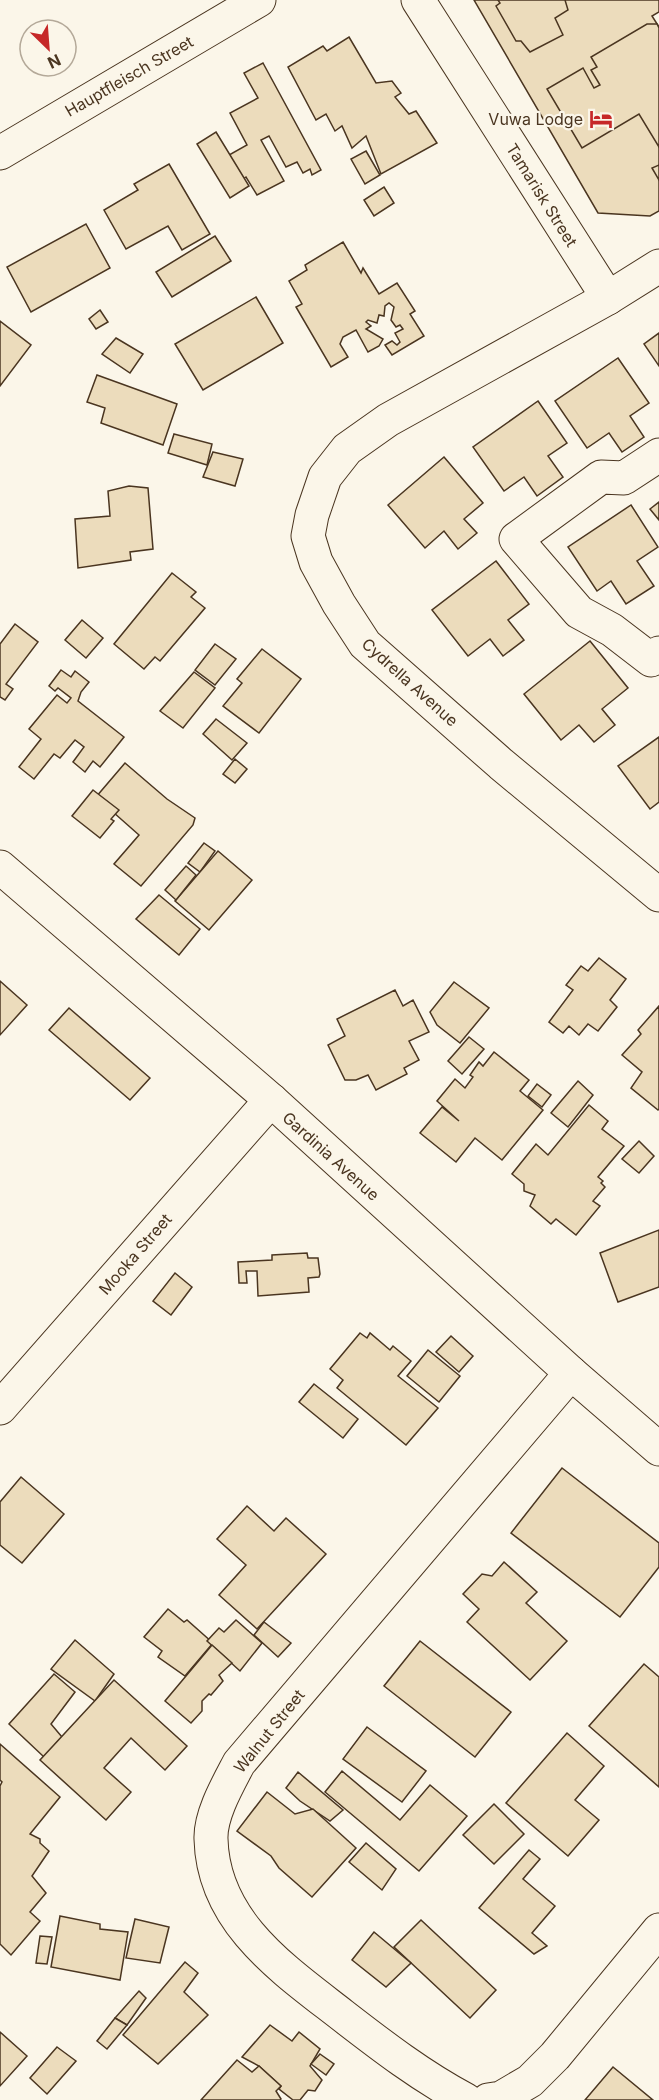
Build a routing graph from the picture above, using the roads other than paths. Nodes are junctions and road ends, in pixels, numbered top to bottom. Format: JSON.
{"nodes":[{"id":1,"x":259,"y":0,"type":"edge"},
{"id":2,"x":418,"y":0,"type":"edge"},
{"id":3,"x":0,"y":153,"type":"edge"},
{"id":4,"x":659,"y":266,"type":"edge"},
{"id":5,"x":608,"y":298,"type":"junction"},
{"id":6,"x":659,"y":455,"type":"edge"},
{"id":7,"x":659,"y":654,"type":"edge"},
{"id":8,"x":0,"y":867,"type":"edge"},
{"id":9,"x":659,"y":895,"type":"edge"},
{"id":10,"x":271,"y":1101,"type":"junction"},
{"id":11,"x":571,"y":1373,"type":"junction"},
{"id":12,"x":0,"y":1408,"type":"edge"},
{"id":13,"x":659,"y":1449,"type":"edge"},
{"id":14,"x":659,"y":1930,"type":"edge"},
{"id":15,"x":466,"y":2100,"type":"edge"},
{"id":16,"x":488,"y":2100,"type":"edge"}],
"edges":[{"from":1,"to":3,"type":"street","name":"Hauptfleisch Street"},
{"from":2,"to":5,"type":"street","name":"Tamarisk Street"},
{"from":4,"to":5,"type":"street","name":"Cydrella Avenue"},
{"from":5,"to":9,"type":"street","name":"Cydrella Avenue"},
{"from":6,"to":7,"type":"street"},
{"from":8,"to":10,"type":"street","name":"Gardinia Avenue"},
{"from":10,"to":11,"type":"street","name":"Gardinia Avenue"},
{"from":10,"to":12,"type":"street","name":"Mooka Street"},
{"from":11,"to":13,"type":"street","name":"Gardinia Avenue"},
{"from":11,"to":15,"type":"street","name":"Walnut Street"},
{"from":14,"to":16,"type":"street"}]}
